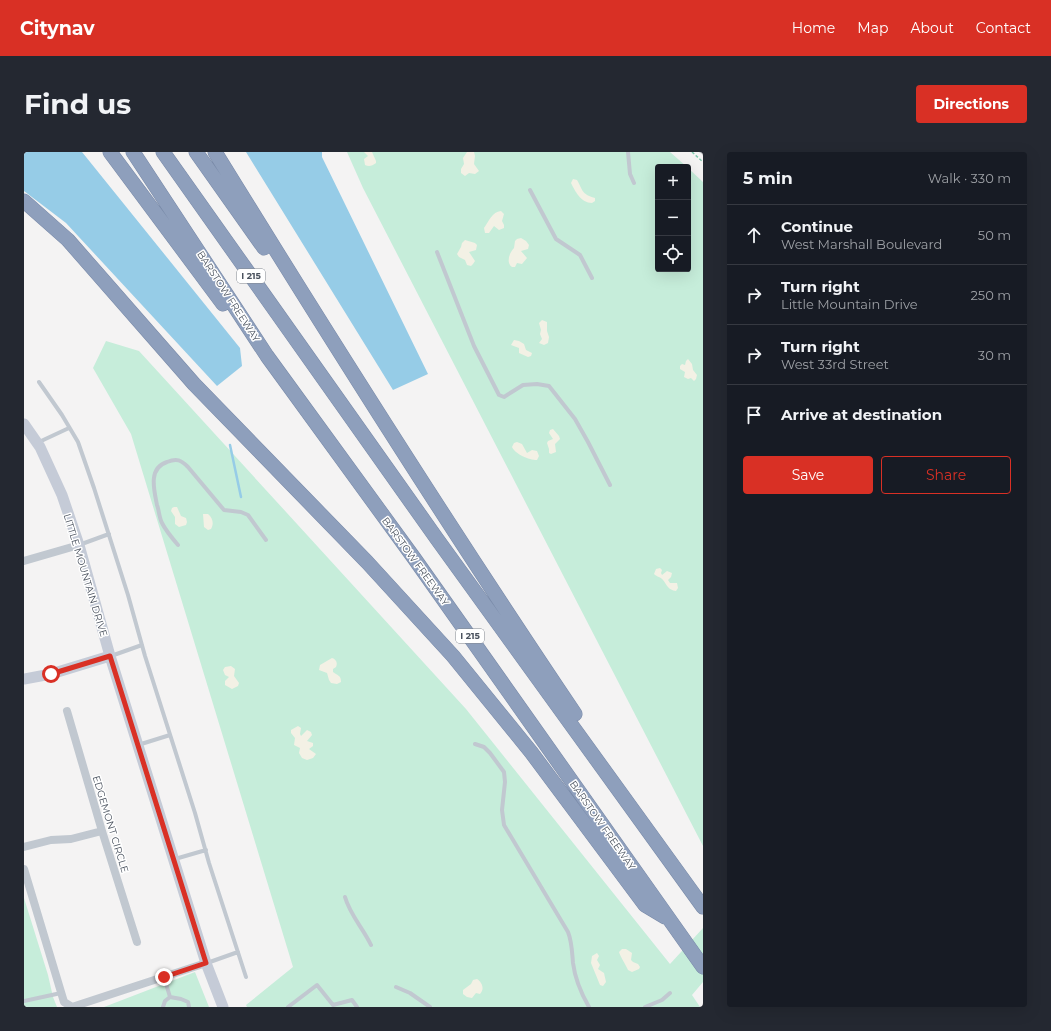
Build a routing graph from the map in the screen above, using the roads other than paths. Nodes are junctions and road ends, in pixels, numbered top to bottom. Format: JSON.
{"nodes":[{"id":1,"x":110,"y":152,"type":"edge"},
{"id":2,"x":133,"y":152,"type":"edge"},
{"id":3,"x":163,"y":152,"type":"edge"},
{"id":4,"x":196,"y":152,"type":"edge"},
{"id":5,"x":215,"y":152,"type":"edge"},
{"id":6,"x":628,"y":152,"type":"edge"},
{"id":7,"x":634,"y":183,"type":"dead end"},
{"id":8,"x":530,"y":190,"type":"dead end"},
{"id":9,"x":24,"y":201,"type":"edge"},
{"id":10,"x":437,"y":252,"type":"dead end"},
{"id":11,"x":592,"y":278,"type":"dead end"},
{"id":12,"x":322,"y":326,"type":"junction"},
{"id":13,"x":267,"y":356,"type":"junction"},
{"id":14,"x":38,"y":382,"type":"dead end"},
{"id":15,"x":24,"y":424,"type":"edge"},
{"id":16,"x":69,"y":428,"type":"junction"},
{"id":17,"x":37,"y":443,"type":"junction"},
{"id":18,"x":610,"y":485,"type":"dead end"},
{"id":19,"x":109,"y":534,"type":"junction"},
{"id":20,"x":266,"y":540,"type":"dead end"},
{"id":21,"x":79,"y":545,"type":"junction"},
{"id":22,"x":178,"y":545,"type":"dead end"},
{"id":23,"x":24,"y":561,"type":"edge"},
{"id":24,"x":142,"y":645,"type":"junction"},
{"id":25,"x":110,"y":656,"type":"junction"},
{"id":26,"x":24,"y":679,"type":"edge"},
{"id":27,"x":67,"y":711,"type":"dead end"},
{"id":28,"x":170,"y":735,"type":"junction"},
{"id":29,"x":474,"y":744,"type":"dead end"},
{"id":30,"x":138,"y":745,"type":"junction"},
{"id":31,"x":594,"y":756,"type":"junction"},
{"id":32,"x":102,"y":831,"type":"junction"},
{"id":33,"x":24,"y":847,"type":"edge"},
{"id":34,"x":206,"y":850,"type":"junction"},
{"id":35,"x":174,"y":859,"type":"junction"},
{"id":36,"x":24,"y":869,"type":"edge"},
{"id":37,"x":345,"y":897,"type":"dead end"},
{"id":38,"x":703,"y":907,"type":"edge"},
{"id":39,"x":669,"y":919,"type":"junction"},
{"id":40,"x":137,"y":942,"type":"dead end"},
{"id":41,"x":371,"y":945,"type":"dead end"},
{"id":42,"x":238,"y":952,"type":"junction"},
{"id":43,"x":206,"y":963,"type":"junction"},
{"id":44,"x":703,"y":967,"type":"edge"},
{"id":45,"x":164,"y":977,"type":"junction"},
{"id":46,"x":246,"y":977,"type":"dead end"},
{"id":47,"x":396,"y":987,"type":"dead end"},
{"id":48,"x":670,"y":993,"type":"dead end"},
{"id":49,"x":170,"y":997,"type":"junction"},
{"id":50,"x":63,"y":998,"type":"junction"},
{"id":51,"x":24,"y":1000,"type":"edge"},
{"id":52,"x":72,"y":1007,"type":"edge"},
{"id":53,"x":163,"y":1007,"type":"edge"},
{"id":54,"x":189,"y":1007,"type":"edge"},
{"id":55,"x":224,"y":1007,"type":"edge"},
{"id":56,"x":288,"y":1007,"type":"edge"},
{"id":57,"x":357,"y":1007,"type":"edge"},
{"id":58,"x":430,"y":1007,"type":"edge"},
{"id":59,"x":589,"y":1007,"type":"edge"},
{"id":60,"x":645,"y":1007,"type":"edge"}],
"edges":[{"from":1,"to":13,"type":"highway"},
{"from":2,"to":13,"type":"highway","name":"BARSTOW FREEWAY","number":"I 215"},
{"from":3,"to":31,"type":"highway","number":"I 215"},
{"from":4,"to":12,"type":"highway"},
{"from":5,"to":12,"type":"highway"},
{"from":6,"to":7,"type":"lane"},
{"from":8,"to":11,"type":"lane"},
{"from":9,"to":39,"type":"highway"},
{"from":10,"to":18,"type":"lane"},
{"from":12,"to":31,"type":"highway"},
{"from":13,"to":39,"type":"highway","name":"BARSTOW FREEWAY","number":"I 215"},
{"from":14,"to":16,"type":"lane"},
{"from":15,"to":17,"type":"main road","name":"LITTLE MOUNTAIN DRIVE"},
{"from":16,"to":17,"type":"lane"},
{"from":16,"to":19,"type":"lane"},
{"from":17,"to":21,"type":"main road","name":"LITTLE MOUNTAIN DRIVE"},
{"from":19,"to":21,"type":"lane"},
{"from":19,"to":24,"type":"lane"},
{"from":20,"to":22,"type":"lane"},
{"from":21,"to":23,"type":"street"},
{"from":21,"to":25,"type":"main road","name":"LITTLE MOUNTAIN DRIVE"},
{"from":24,"to":25,"type":"lane"},
{"from":24,"to":28,"type":"lane"},
{"from":25,"to":26,"type":"main road"},
{"from":25,"to":30,"type":"main road","name":"LITTLE MOUNTAIN DRIVE"},
{"from":27,"to":32,"type":"street","name":"EDGEMONT CIRCLE"},
{"from":28,"to":30,"type":"lane"},
{"from":28,"to":34,"type":"lane"},
{"from":29,"to":59,"type":"lane"},
{"from":30,"to":35,"type":"main road","name":"LITTLE MOUNTAIN DRIVE"},
{"from":31,"to":38,"type":"highway","number":"I 215"},
{"from":32,"to":33,"type":"street"},
{"from":32,"to":40,"type":"street","name":"EDGEMONT CIRCLE"},
{"from":34,"to":35,"type":"lane"},
{"from":34,"to":42,"type":"lane"},
{"from":35,"to":43,"type":"main road","name":"LITTLE MOUNTAIN DRIVE"},
{"from":36,"to":50,"type":"street"},
{"from":37,"to":41,"type":"lane"},
{"from":39,"to":44,"type":"highway","name":"BARSTOW FREEWAY","number":"I 215"},
{"from":42,"to":43,"type":"lane"},
{"from":42,"to":46,"type":"lane"},
{"from":43,"to":45,"type":"street"},
{"from":43,"to":55,"type":"main road","name":"LITTLE MOUNTAIN DRIVE"},
{"from":45,"to":49,"type":"lane"},
{"from":45,"to":52,"type":"street"},
{"from":47,"to":58,"type":"lane"},
{"from":48,"to":60,"type":"lane"},
{"from":49,"to":53,"type":"lane"},
{"from":49,"to":54,"type":"lane"},
{"from":50,"to":51,"type":"lane"},
{"from":50,"to":52,"type":"street"},
{"from":56,"to":57,"type":"lane"}]}
